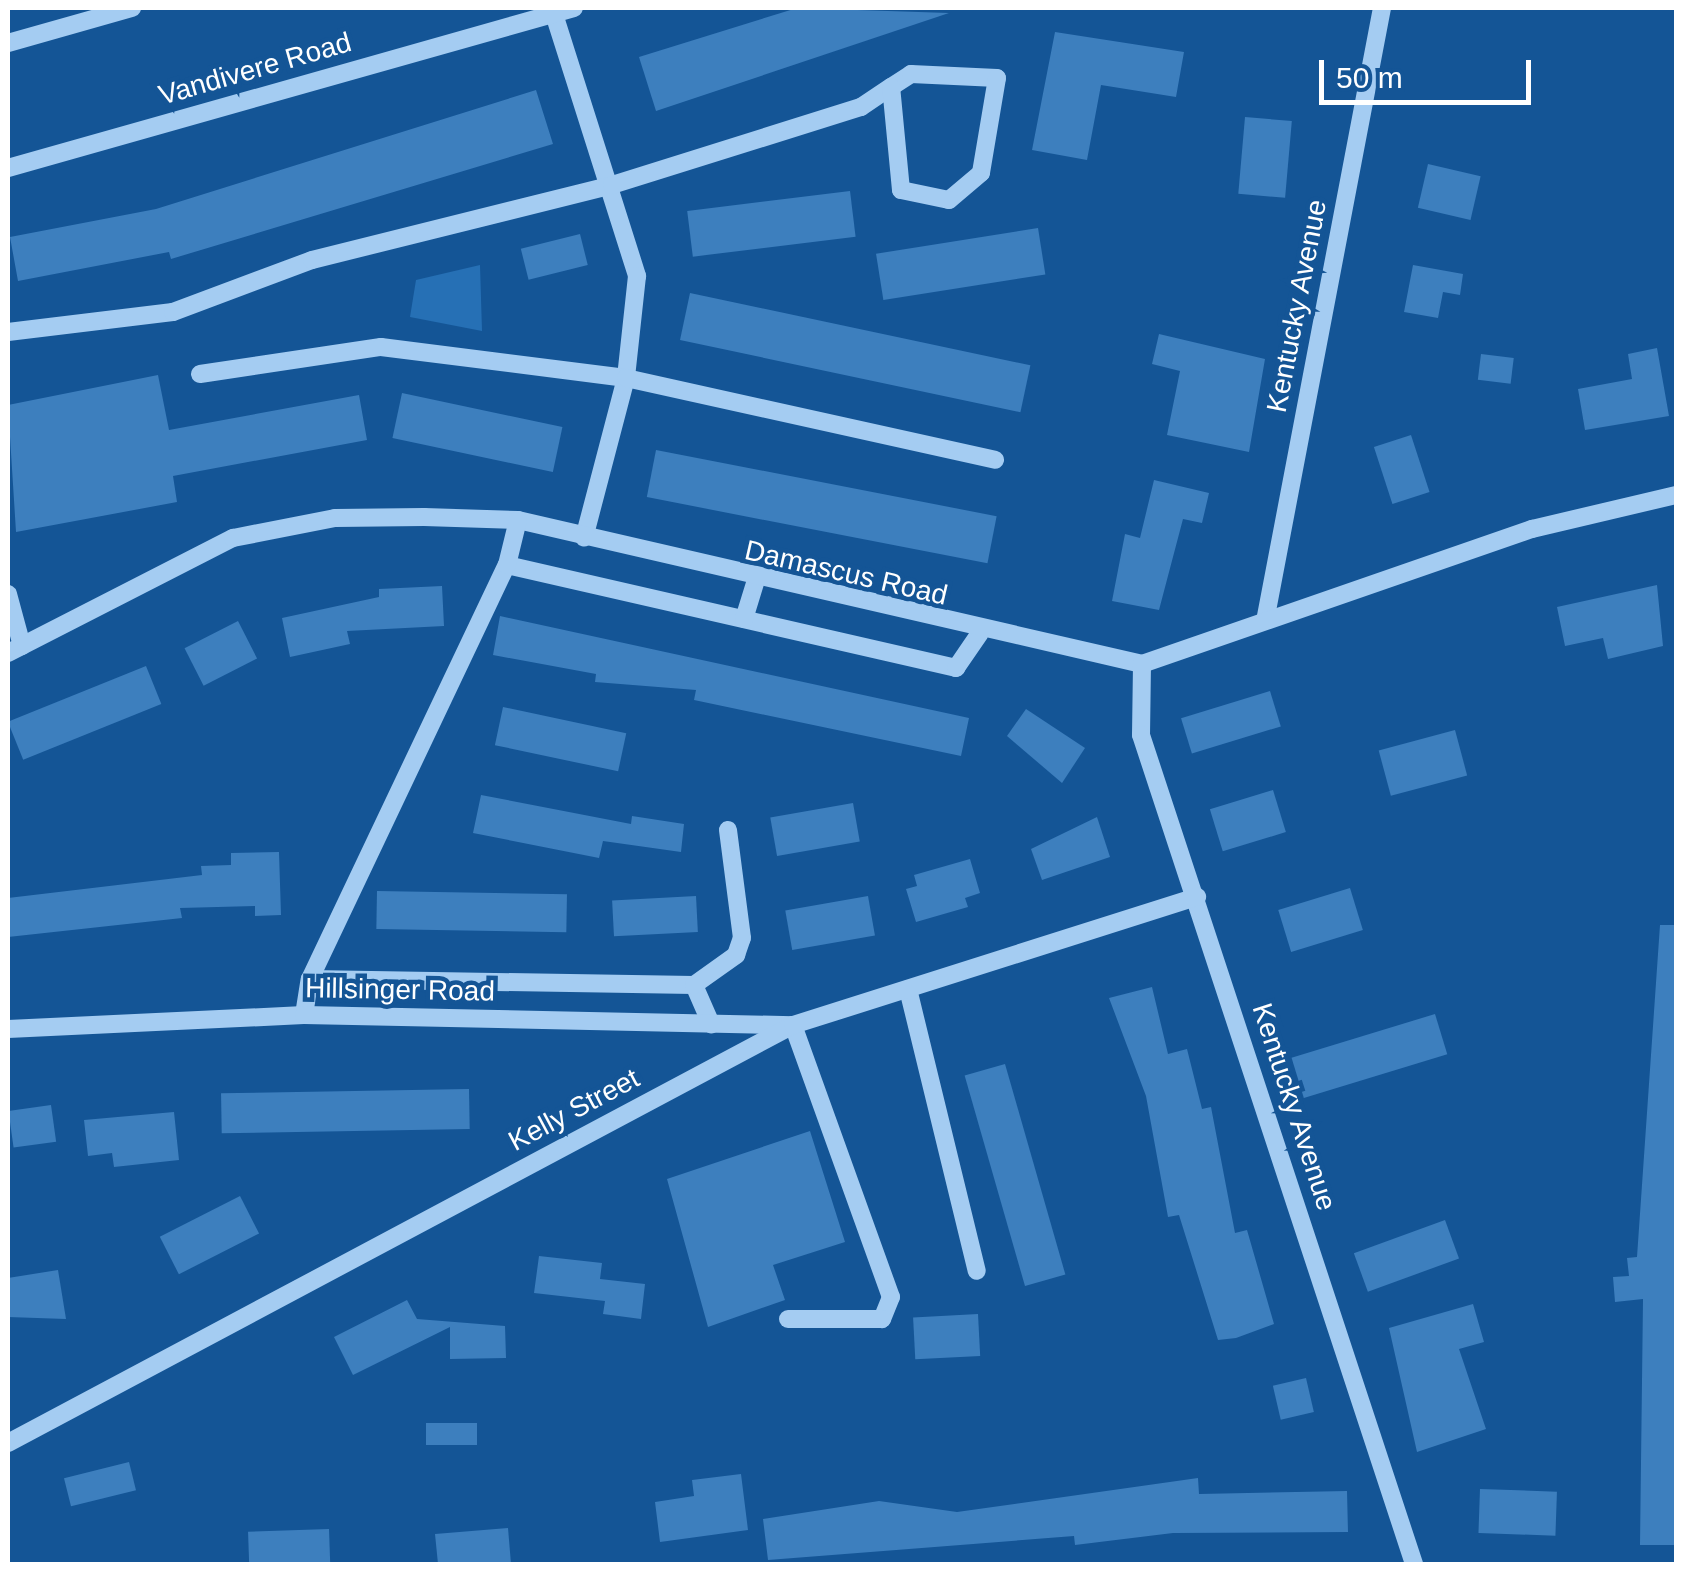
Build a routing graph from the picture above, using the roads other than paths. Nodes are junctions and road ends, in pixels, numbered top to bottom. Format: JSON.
{"nodes":[{"id":1,"x":132,"y":8,"type":"edge"},
{"id":2,"x":574,"y":8,"type":"edge"},
{"id":3,"x":1382,"y":8,"type":"edge"},
{"id":4,"x":554,"y":14,"type":"junction"},
{"id":5,"x":8,"y":43,"type":"edge"},
{"id":6,"x":891,"y":87,"type":"junction"},
{"id":7,"x":8,"y":168,"type":"edge"},
{"id":8,"x":612,"y":185,"type":"junction"},
{"id":9,"x":8,"y":332,"type":"edge"},
{"id":10,"x":200,"y":374,"type":"dead end"},
{"id":11,"x":626,"y":378,"type":"junction"},
{"id":12,"x":995,"y":460,"type":"dead end"},
{"id":13,"x":1676,"y":495,"type":"edge"},
{"id":14,"x":518,"y":520,"type":"junction"},
{"id":15,"x":584,"y":538,"type":"junction"},
{"id":16,"x":507,"y":565,"type":"junction"},
{"id":17,"x":756,"y":580,"type":"junction"},
{"id":18,"x":8,"y":594,"type":"edge"},
{"id":19,"x":1266,"y":616,"type":"junction"},
{"id":20,"x":744,"y":619,"type":"junction"},
{"id":21,"x":980,"y":633,"type":"junction"},
{"id":22,"x":15,"y":649,"type":"edge"},
{"id":23,"x":1142,"y":664,"type":"junction"},
{"id":24,"x":728,"y":830,"type":"dead end"},
{"id":25,"x":1196,"y":898,"type":"junction"},
{"id":26,"x":310,"y":980,"type":"junction"},
{"id":27,"x":694,"y":984,"type":"junction"},
{"id":28,"x":908,"y":989,"type":"junction"},
{"id":29,"x":304,"y":1015,"type":"junction"},
{"id":30,"x":711,"y":1024,"type":"junction"},
{"id":31,"x":793,"y":1026,"type":"junction"},
{"id":32,"x":8,"y":1029,"type":"edge"},
{"id":33,"x":977,"y":1270,"type":"dead end"},
{"id":34,"x":788,"y":1320,"type":"dead end"},
{"id":35,"x":8,"y":1443,"type":"edge"},
{"id":36,"x":1414,"y":1564,"type":"edge"}],
"edges":[{"from":1,"to":5,"type":"street"},
{"from":2,"to":4,"type":"street","name":"Vandivere Road"},
{"from":3,"to":19,"type":"street","name":"Kentucky Avenue"},
{"from":4,"to":7,"type":"street","name":"Vandivere Road"},
{"from":4,"to":8,"type":"street"},
{"from":6,"to":6,"type":"street"},
{"from":6,"to":8,"type":"street"},
{"from":8,"to":9,"type":"street"},
{"from":8,"to":11,"type":"street"},
{"from":10,"to":11,"type":"street"},
{"from":11,"to":12,"type":"street"},
{"from":11,"to":15,"type":"street"},
{"from":13,"to":19,"type":"street"},
{"from":14,"to":15,"type":"street","name":"Damascus Road"},
{"from":14,"to":16,"type":"street"},
{"from":14,"to":22,"type":"street","name":"Damascus Road"},
{"from":15,"to":17,"type":"street","name":"Damascus Road"},
{"from":16,"to":20,"type":"street"},
{"from":16,"to":26,"type":"street"},
{"from":17,"to":20,"type":"street"},
{"from":17,"to":21,"type":"street","name":"Damascus Road"},
{"from":18,"to":22,"type":"street"},
{"from":19,"to":23,"type":"street"},
{"from":20,"to":21,"type":"street"},
{"from":21,"to":23,"type":"street","name":"Damascus Road"},
{"from":23,"to":25,"type":"street","name":"Kentucky Avenue"},
{"from":24,"to":27,"type":"street"},
{"from":25,"to":28,"type":"street","name":"Kelly Street"},
{"from":25,"to":36,"type":"street","name":"Kentucky Avenue"},
{"from":26,"to":27,"type":"street"},
{"from":26,"to":29,"type":"street"},
{"from":27,"to":30,"type":"street"},
{"from":28,"to":31,"type":"street","name":"Kelly Street"},
{"from":28,"to":33,"type":"street"},
{"from":29,"to":30,"type":"street","name":"Hillsinger Road"},
{"from":29,"to":32,"type":"street","name":"Hillsinger Road"},
{"from":30,"to":31,"type":"street","name":"Hillsinger Road"},
{"from":31,"to":34,"type":"street"},
{"from":31,"to":35,"type":"street","name":"Kelly Street"}]}
